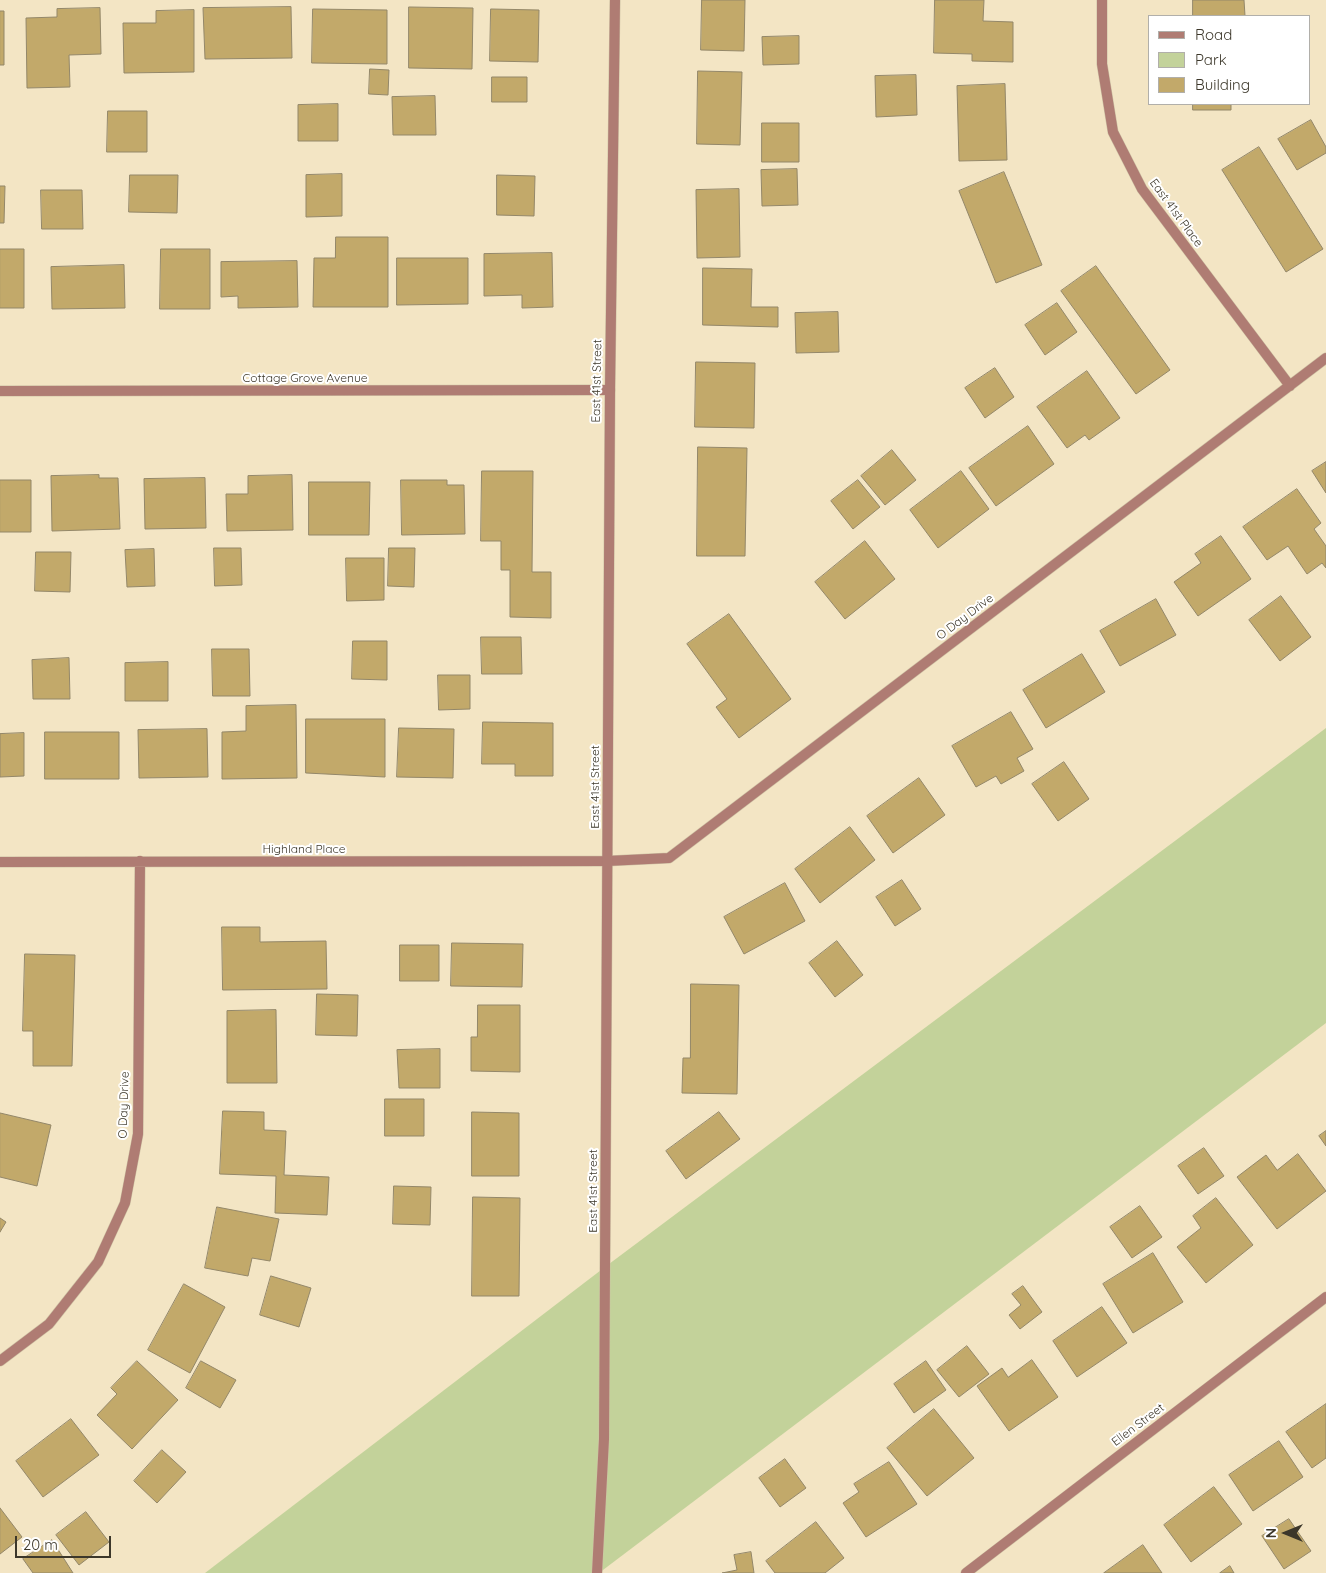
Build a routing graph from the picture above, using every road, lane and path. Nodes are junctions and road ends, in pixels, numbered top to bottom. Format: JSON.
{"nodes":[{"id":1,"x":615,"y":0,"type":"edge"},
{"id":2,"x":1102,"y":0,"type":"edge"},
{"id":3,"x":1326,"y":358,"type":"edge"},
{"id":4,"x":1290,"y":386,"type":"junction"},
{"id":5,"x":610,"y":390,"type":"junction"},
{"id":6,"x":0,"y":392,"type":"edge"},
{"id":7,"x":140,"y":861,"type":"junction"},
{"id":8,"x":607,"y":861,"type":"junction"},
{"id":9,"x":0,"y":862,"type":"edge"},
{"id":10,"x":1326,"y":1297,"type":"edge"},
{"id":11,"x":0,"y":1362,"type":"edge"},
{"id":12,"x":597,"y":1573,"type":"edge"},
{"id":13,"x":966,"y":1573,"type":"edge"}],
"edges":[{"from":1,"to":5,"type":"street","name":"East 41st Street"},
{"from":2,"to":4,"type":"street","name":"East 41st Place"},
{"from":3,"to":4,"type":"street","name":"O Day Drive"},
{"from":4,"to":8,"type":"street","name":"O Day Drive"},
{"from":5,"to":6,"type":"street","name":"Cottage Grove Avenue"},
{"from":5,"to":8,"type":"street","name":"East 41st Street"},
{"from":7,"to":8,"type":"street","name":"Highland Place"},
{"from":7,"to":9,"type":"street","name":"Highland Place"},
{"from":7,"to":11,"type":"street","name":"O Day Drive"},
{"from":8,"to":12,"type":"street","name":"East 41st Street"},
{"from":10,"to":13,"type":"street","name":"Ellen Street"}]}
